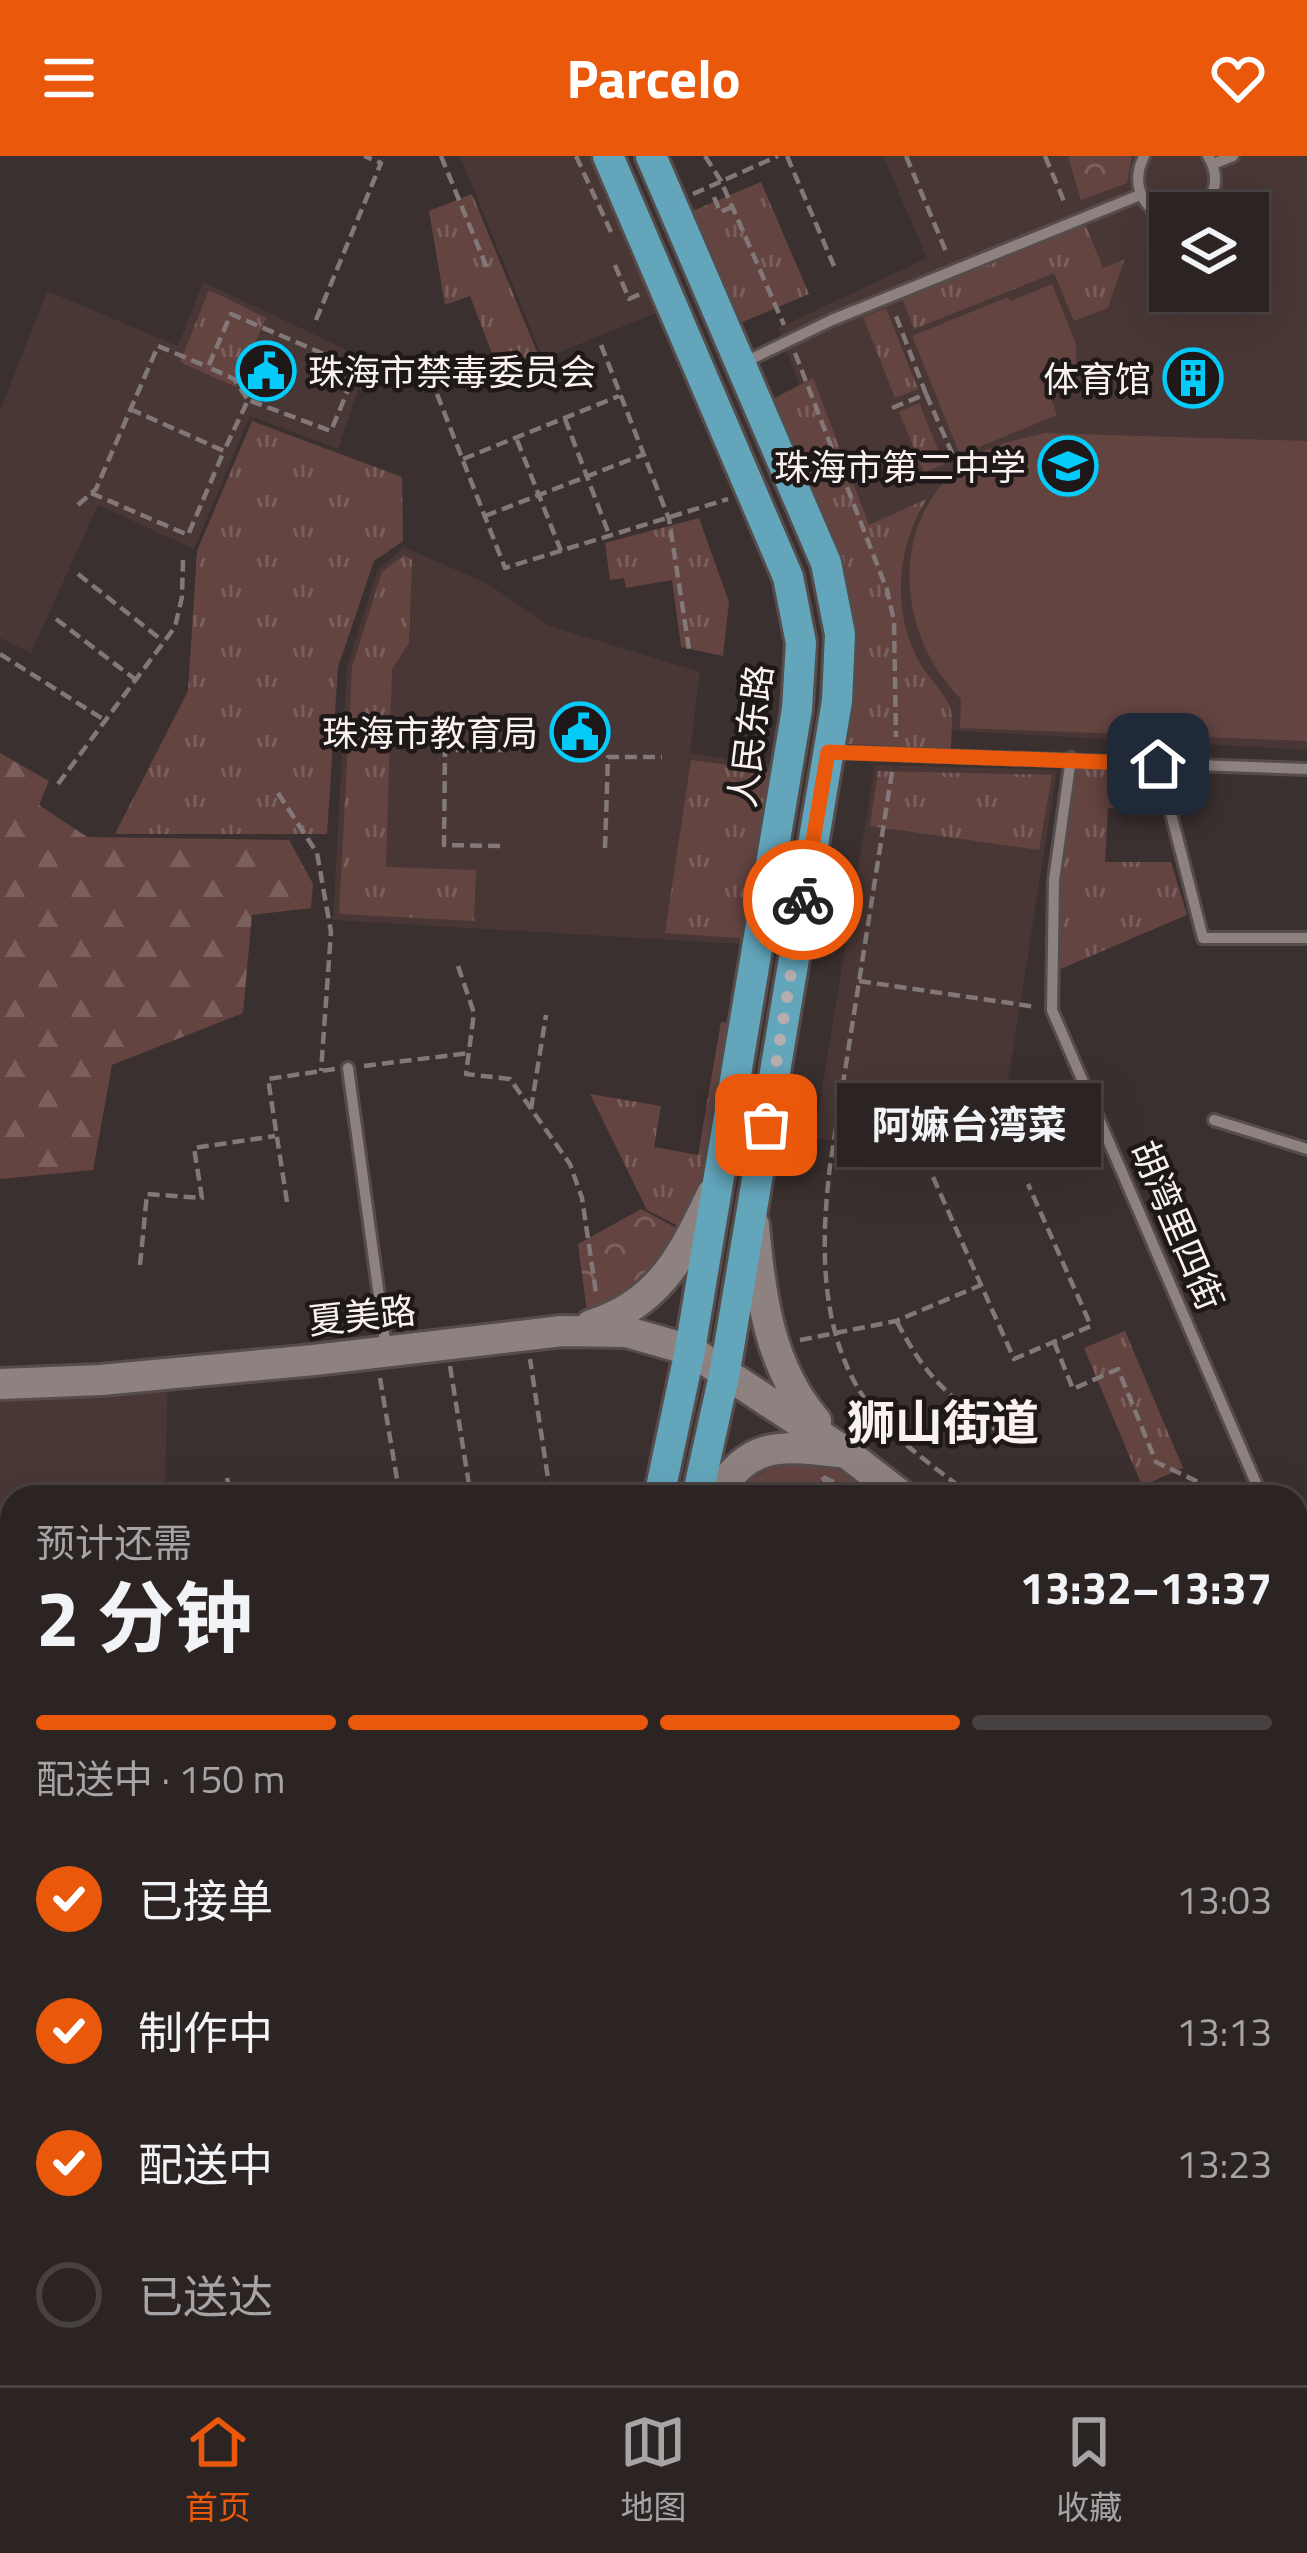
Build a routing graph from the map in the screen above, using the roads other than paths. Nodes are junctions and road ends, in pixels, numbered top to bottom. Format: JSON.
{"nodes":[{"id":1,"x":608,"y":156,"type":"edge"},
{"id":2,"x":651,"y":156,"type":"edge"},
{"id":3,"x":1144,"y":156,"type":"edge"},
{"id":4,"x":1233,"y":156,"type":"edge"},
{"id":5,"x":1210,"y":160,"type":"edge"},
{"id":6,"x":1213,"y":192,"type":"edge"},
{"id":7,"x":1140,"y":195,"type":"junction"},
{"id":8,"x":1149,"y":205,"type":"edge"},
{"id":9,"x":740,"y":364,"type":"junction"},
{"id":10,"x":828,"y":752,"type":"junction"},
{"id":11,"x":1071,"y":758,"type":"junction"},
{"id":12,"x":1158,"y":764,"type":"junction"},
{"id":13,"x":1307,"y":769,"type":"edge"},
{"id":14,"x":1307,"y":938,"type":"edge"},
{"id":15,"x":348,"y":1068,"type":"dead end"},
{"id":16,"x":1214,"y":1120,"type":"dead end"},
{"id":17,"x":1307,"y":1149,"type":"edge"},
{"id":18,"x":718,"y":1183,"type":"junction"},
{"id":19,"x":752,"y":1208,"type":"junction"},
{"id":20,"x":562,"y":1331,"type":"junction"},
{"id":21,"x":690,"y":1350,"type":"junction"},
{"id":22,"x":381,"y":1352,"type":"junction"},
{"id":23,"x":724,"y":1371,"type":"junction"},
{"id":24,"x":0,"y":1384,"type":"edge"},
{"id":25,"x":845,"y":1452,"type":"junction"},
{"id":26,"x":662,"y":1485,"type":"edge"},
{"id":27,"x":700,"y":1485,"type":"edge"},
{"id":28,"x":725,"y":1485,"type":"edge"},
{"id":29,"x":888,"y":1485,"type":"edge"},
{"id":30,"x":1257,"y":1485,"type":"edge"}],
"edges":[{"from":1,"to":18,"type":"main road","name":"人民东路"},
{"from":2,"to":9,"type":"main road"},
{"from":3,"to":7,"type":"lane"},
{"from":4,"to":5,"type":"lane"},
{"from":5,"to":6,"type":"lane"},
{"from":7,"to":8,"type":"lane"},
{"from":7,"to":9,"type":"lane"},
{"from":9,"to":10,"type":"main road"},
{"from":10,"to":11,"type":"lane"},
{"from":10,"to":19,"type":"main road"},
{"from":11,"to":12,"type":"lane"},
{"from":11,"to":30,"type":"lane","name":"胡湾里四街"},
{"from":12,"to":13,"type":"lane"},
{"from":12,"to":14,"type":"lane"},
{"from":15,"to":22,"type":"lane"},
{"from":16,"to":17,"type":"lane"},
{"from":18,"to":20,"type":"street"},
{"from":18,"to":21,"type":"main road","name":"人民东路"},
{"from":19,"to":23,"type":"main road"},
{"from":19,"to":25,"type":"street"},
{"from":20,"to":21,"type":"street","name":"夏美路"},
{"from":20,"to":22,"type":"street","name":"夏美路"},
{"from":21,"to":23,"type":"street","name":"夏美路"},
{"from":21,"to":26,"type":"main road","name":"人民东路"},
{"from":22,"to":24,"type":"street","name":"夏美路"},
{"from":23,"to":25,"type":"street","name":"夏美路"},
{"from":23,"to":27,"type":"main road"},
{"from":25,"to":28,"type":"street"},
{"from":25,"to":29,"type":"street"}]}
